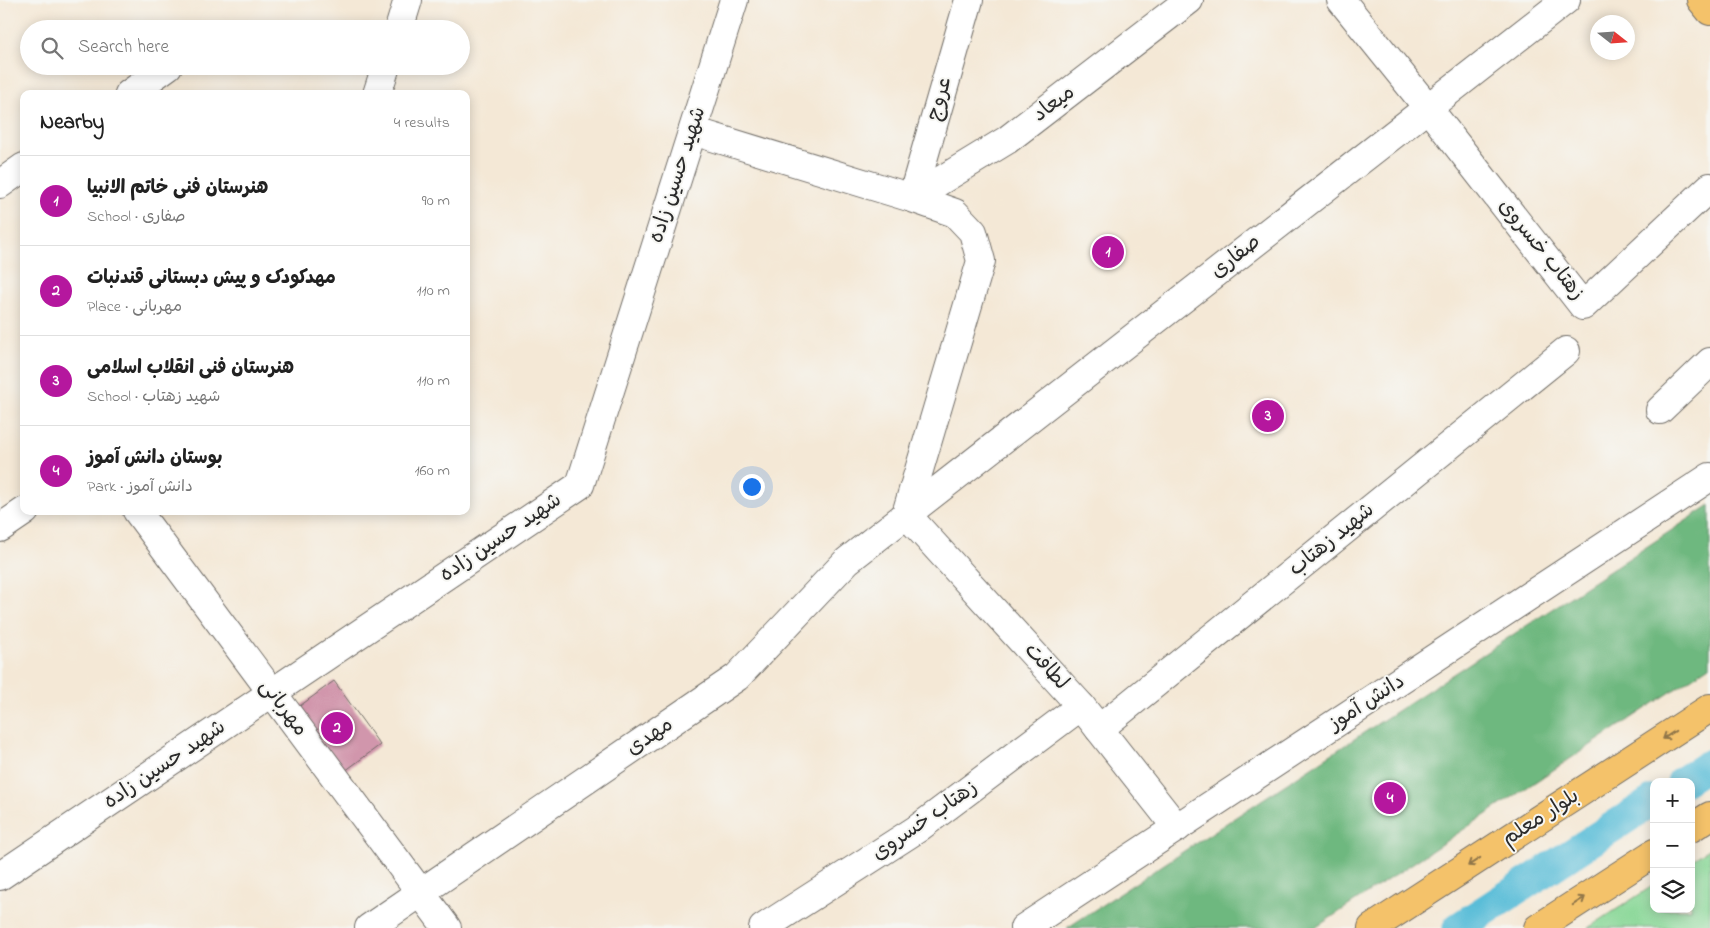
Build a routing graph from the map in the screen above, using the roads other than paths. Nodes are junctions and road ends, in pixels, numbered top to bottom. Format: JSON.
{"nodes":[{"id":1,"x":408,"y":0,"type":"edge"},
{"id":2,"x":734,"y":0,"type":"edge"},
{"id":3,"x":969,"y":0,"type":"edge"},
{"id":4,"x":1189,"y":0,"type":"edge"},
{"id":5,"x":1341,"y":0,"type":"edge"},
{"id":6,"x":1566,"y":0,"type":"edge"},
{"id":7,"x":1701,"y":0,"type":"edge"},
{"id":8,"x":1710,"y":11,"type":"edge"},
{"id":9,"x":402,"y":20,"type":"edge"},
{"id":10,"x":155,"y":75,"type":"edge"},
{"id":11,"x":383,"y":75,"type":"edge"},
{"id":12,"x":135,"y":90,"type":"edge"},
{"id":13,"x":378,"y":90,"type":"edge"},
{"id":14,"x":1428,"y":108,"type":"junction"},
{"id":15,"x":692,"y":131,"type":"junction"},
{"id":16,"x":20,"y":170,"type":"edge"},
{"id":17,"x":0,"y":184,"type":"edge"},
{"id":18,"x":1710,"y":187,"type":"edge"},
{"id":19,"x":912,"y":198,"type":"junction"},
{"id":20,"x":1566,"y":351,"type":"dead end"},
{"id":21,"x":1710,"y":362,"type":"edge"},
{"id":22,"x":1660,"y":410,"type":"dead end"},
{"id":23,"x":1710,"y":477,"type":"edge"},
{"id":24,"x":20,"y":514,"type":"edge"},
{"id":25,"x":906,"y":514,"type":"junction"},
{"id":26,"x":140,"y":515,"type":"edge"},
{"id":27,"x":0,"y":528,"type":"edge"},
{"id":28,"x":272,"y":693,"type":"junction"},
{"id":29,"x":1082,"y":706,"type":"junction"},
{"id":30,"x":1710,"y":708,"type":"edge"},
{"id":31,"x":1099,"y":729,"type":"junction"},
{"id":32,"x":1176,"y":828,"type":"junction"},
{"id":33,"x":1650,"y":856,"type":"edge"},
{"id":34,"x":0,"y":876,"type":"edge"},
{"id":35,"x":421,"y":893,"type":"junction"},
{"id":36,"x":369,"y":928,"type":"edge"},
{"id":37,"x":447,"y":928,"type":"edge"},
{"id":38,"x":763,"y":928,"type":"edge"},
{"id":39,"x":1024,"y":928,"type":"edge"},
{"id":40,"x":1372,"y":928,"type":"edge"},
{"id":41,"x":1538,"y":928,"type":"edge"}],
"edges":[{"from":1,"to":9,"type":"street"},
{"from":2,"to":15,"type":"street","name":"شهید حسین زاده"},
{"from":3,"to":19,"type":"street","name":"عروج"},
{"from":4,"to":19,"type":"street","name":"میعاد"},
{"from":5,"to":14,"type":"street"},
{"from":6,"to":14,"type":"street","name":"صفاری"},
{"from":7,"to":8,"type":"main road"},
{"from":10,"to":12,"type":"street"},
{"from":11,"to":13,"type":"street"},
{"from":14,"to":18,"type":"street","name":"زهتاب خسروی"},
{"from":14,"to":25,"type":"street","name":"صفاری"},
{"from":15,"to":19,"type":"street"},
{"from":15,"to":28,"type":"street","name":"شهید حسین زاده"},
{"from":16,"to":17,"type":"street"},
{"from":19,"to":25,"type":"street"},
{"from":20,"to":31,"type":"street","name":"شهید زهتاب"},
{"from":21,"to":22,"type":"street"},
{"from":23,"to":32,"type":"street","name":"دانش آموز"},
{"from":24,"to":27,"type":"street"},
{"from":25,"to":29,"type":"street","name":"لطافت"},
{"from":25,"to":35,"type":"street","name":"مهدی"},
{"from":26,"to":28,"type":"street","name":"مهربانی"},
{"from":28,"to":34,"type":"street","name":"شهید حسین زاده"},
{"from":28,"to":35,"type":"street","name":"مهربانی"},
{"from":29,"to":31,"type":"street","name":"لطافت"},
{"from":29,"to":38,"type":"street","name":"زهتاب خسروی"},
{"from":30,"to":40,"type":"main road","name":"بلوار معلم","one_way":true},
{"from":31,"to":32,"type":"street","name":"لطافت"},
{"from":32,"to":39,"type":"street","name":"دانش آموز"},
{"from":41,"to":33,"type":"main road","one_way":true},
{"from":35,"to":36,"type":"street","name":"مهدی"},
{"from":35,"to":37,"type":"street","name":"مهربانی"}]}
